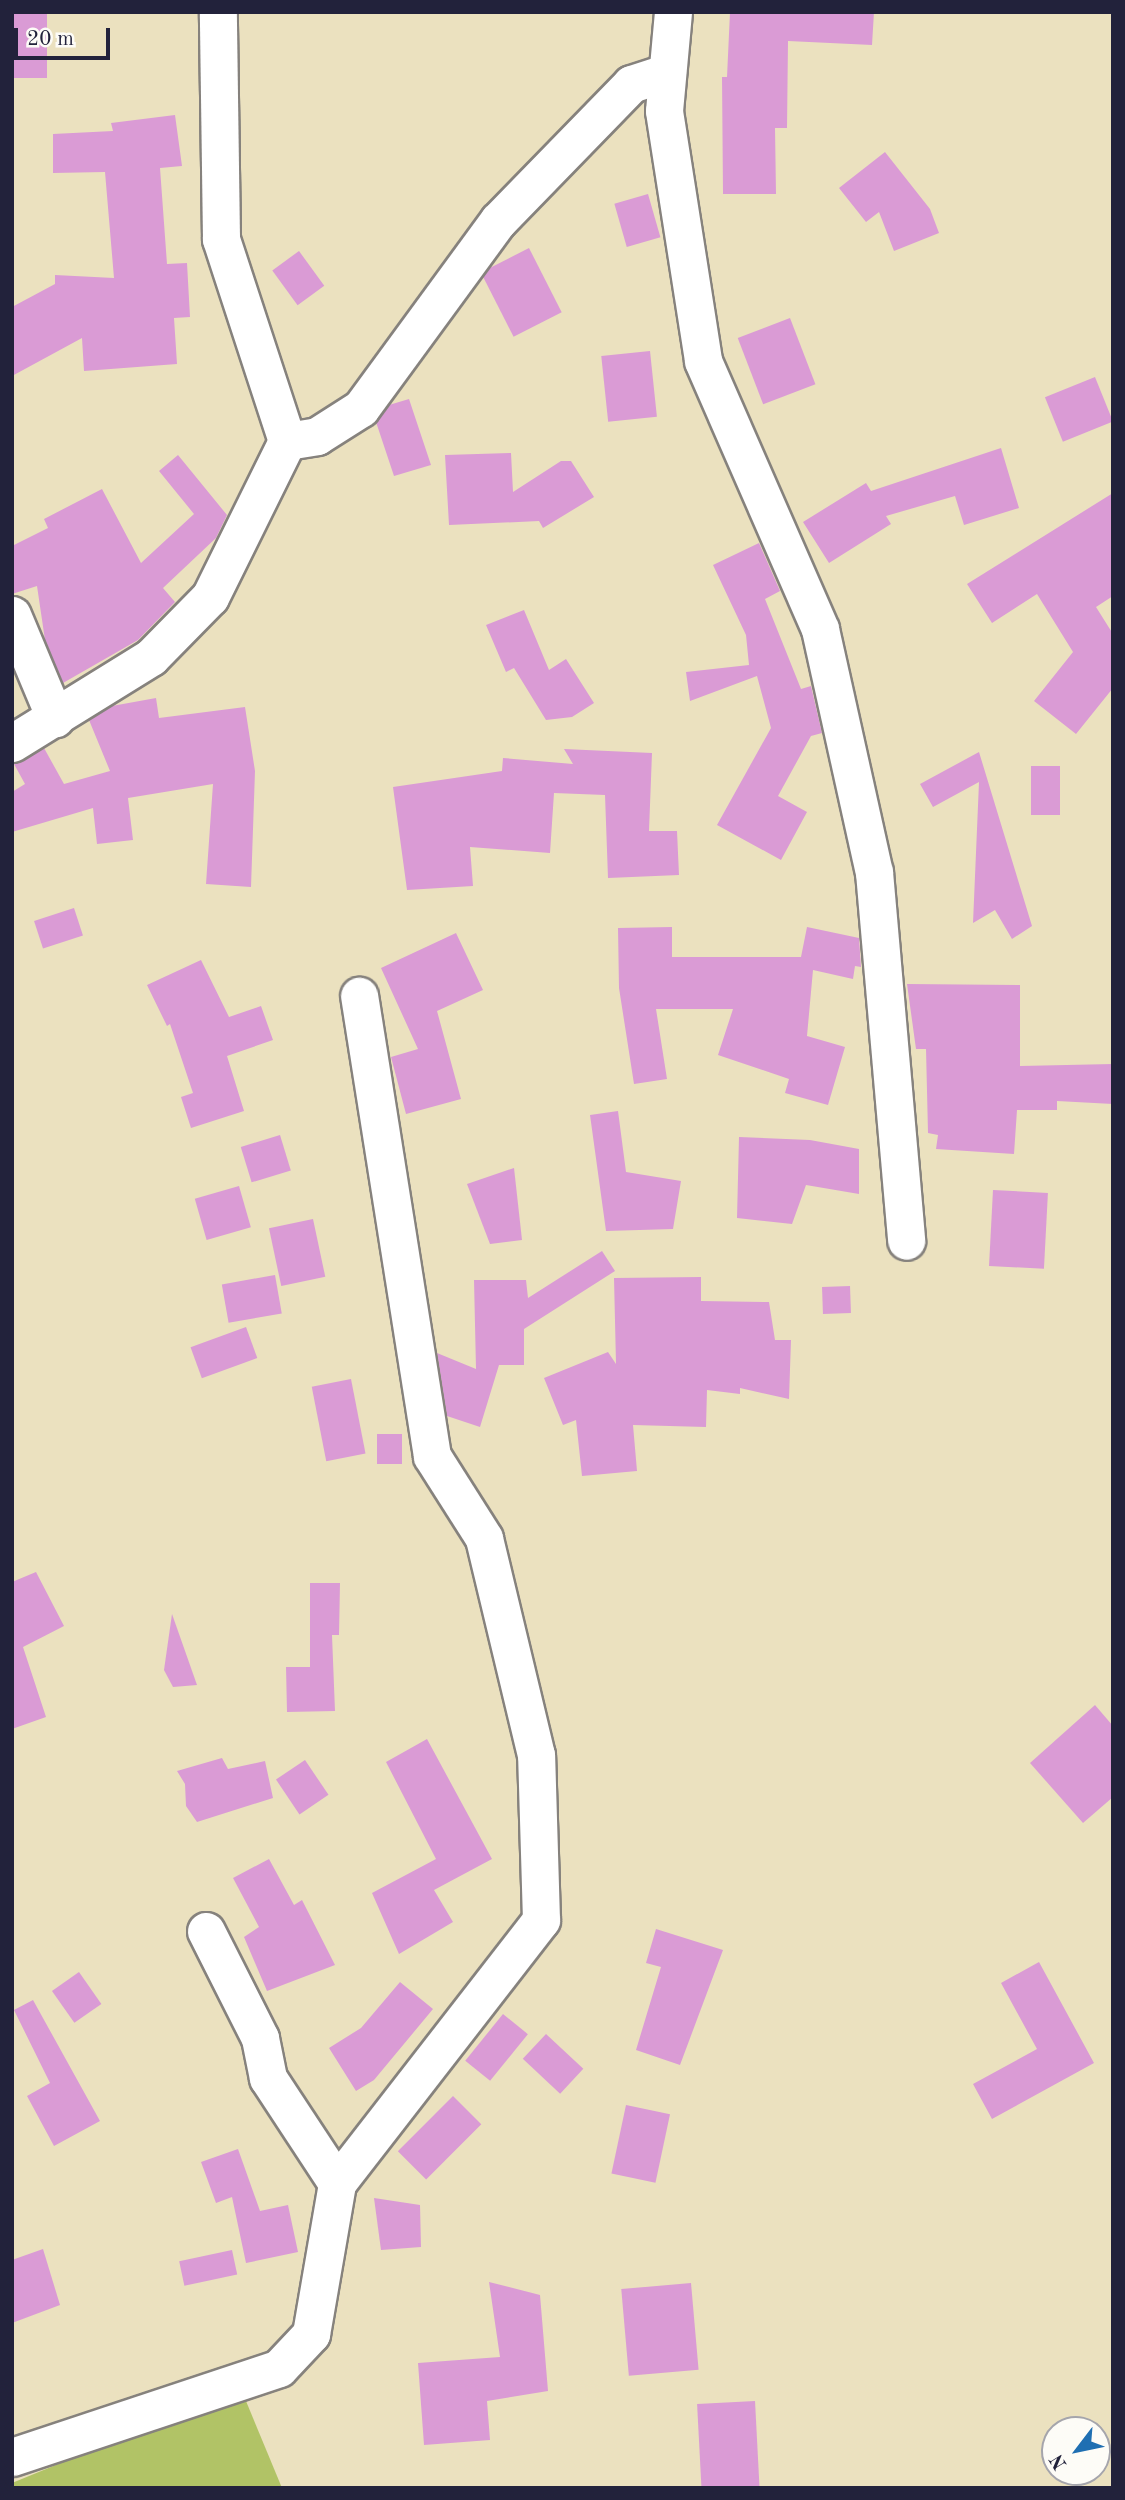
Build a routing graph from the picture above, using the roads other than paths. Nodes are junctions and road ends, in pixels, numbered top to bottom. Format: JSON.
{"nodes":[{"id":1,"x":218,"y":12,"type":"edge"},
{"id":2,"x":673,"y":12,"type":"edge"},
{"id":3,"x":667,"y":72,"type":"junction"},
{"id":4,"x":287,"y":441,"type":"junction"},
{"id":5,"x":12,"y":615,"type":"edge"},
{"id":6,"x":55,"y":718,"type":"junction"},
{"id":7,"x":12,"y":743,"type":"edge"},
{"id":8,"x":359,"y":996,"type":"dead end"},
{"id":9,"x":906,"y":1241,"type":"dead end"},
{"id":10,"x":206,"y":1931,"type":"dead end"},
{"id":11,"x":337,"y":2183,"type":"junction"},
{"id":12,"x":12,"y":2457,"type":"edge"}],
"edges":[{"from":1,"to":4,"type":"street"},
{"from":2,"to":3,"type":"street"},
{"from":3,"to":4,"type":"street"},
{"from":3,"to":9,"type":"street"},
{"from":4,"to":6,"type":"street"},
{"from":5,"to":6,"type":"street"},
{"from":6,"to":7,"type":"street"},
{"from":8,"to":11,"type":"street"},
{"from":10,"to":11,"type":"street"},
{"from":11,"to":12,"type":"street"}]}
